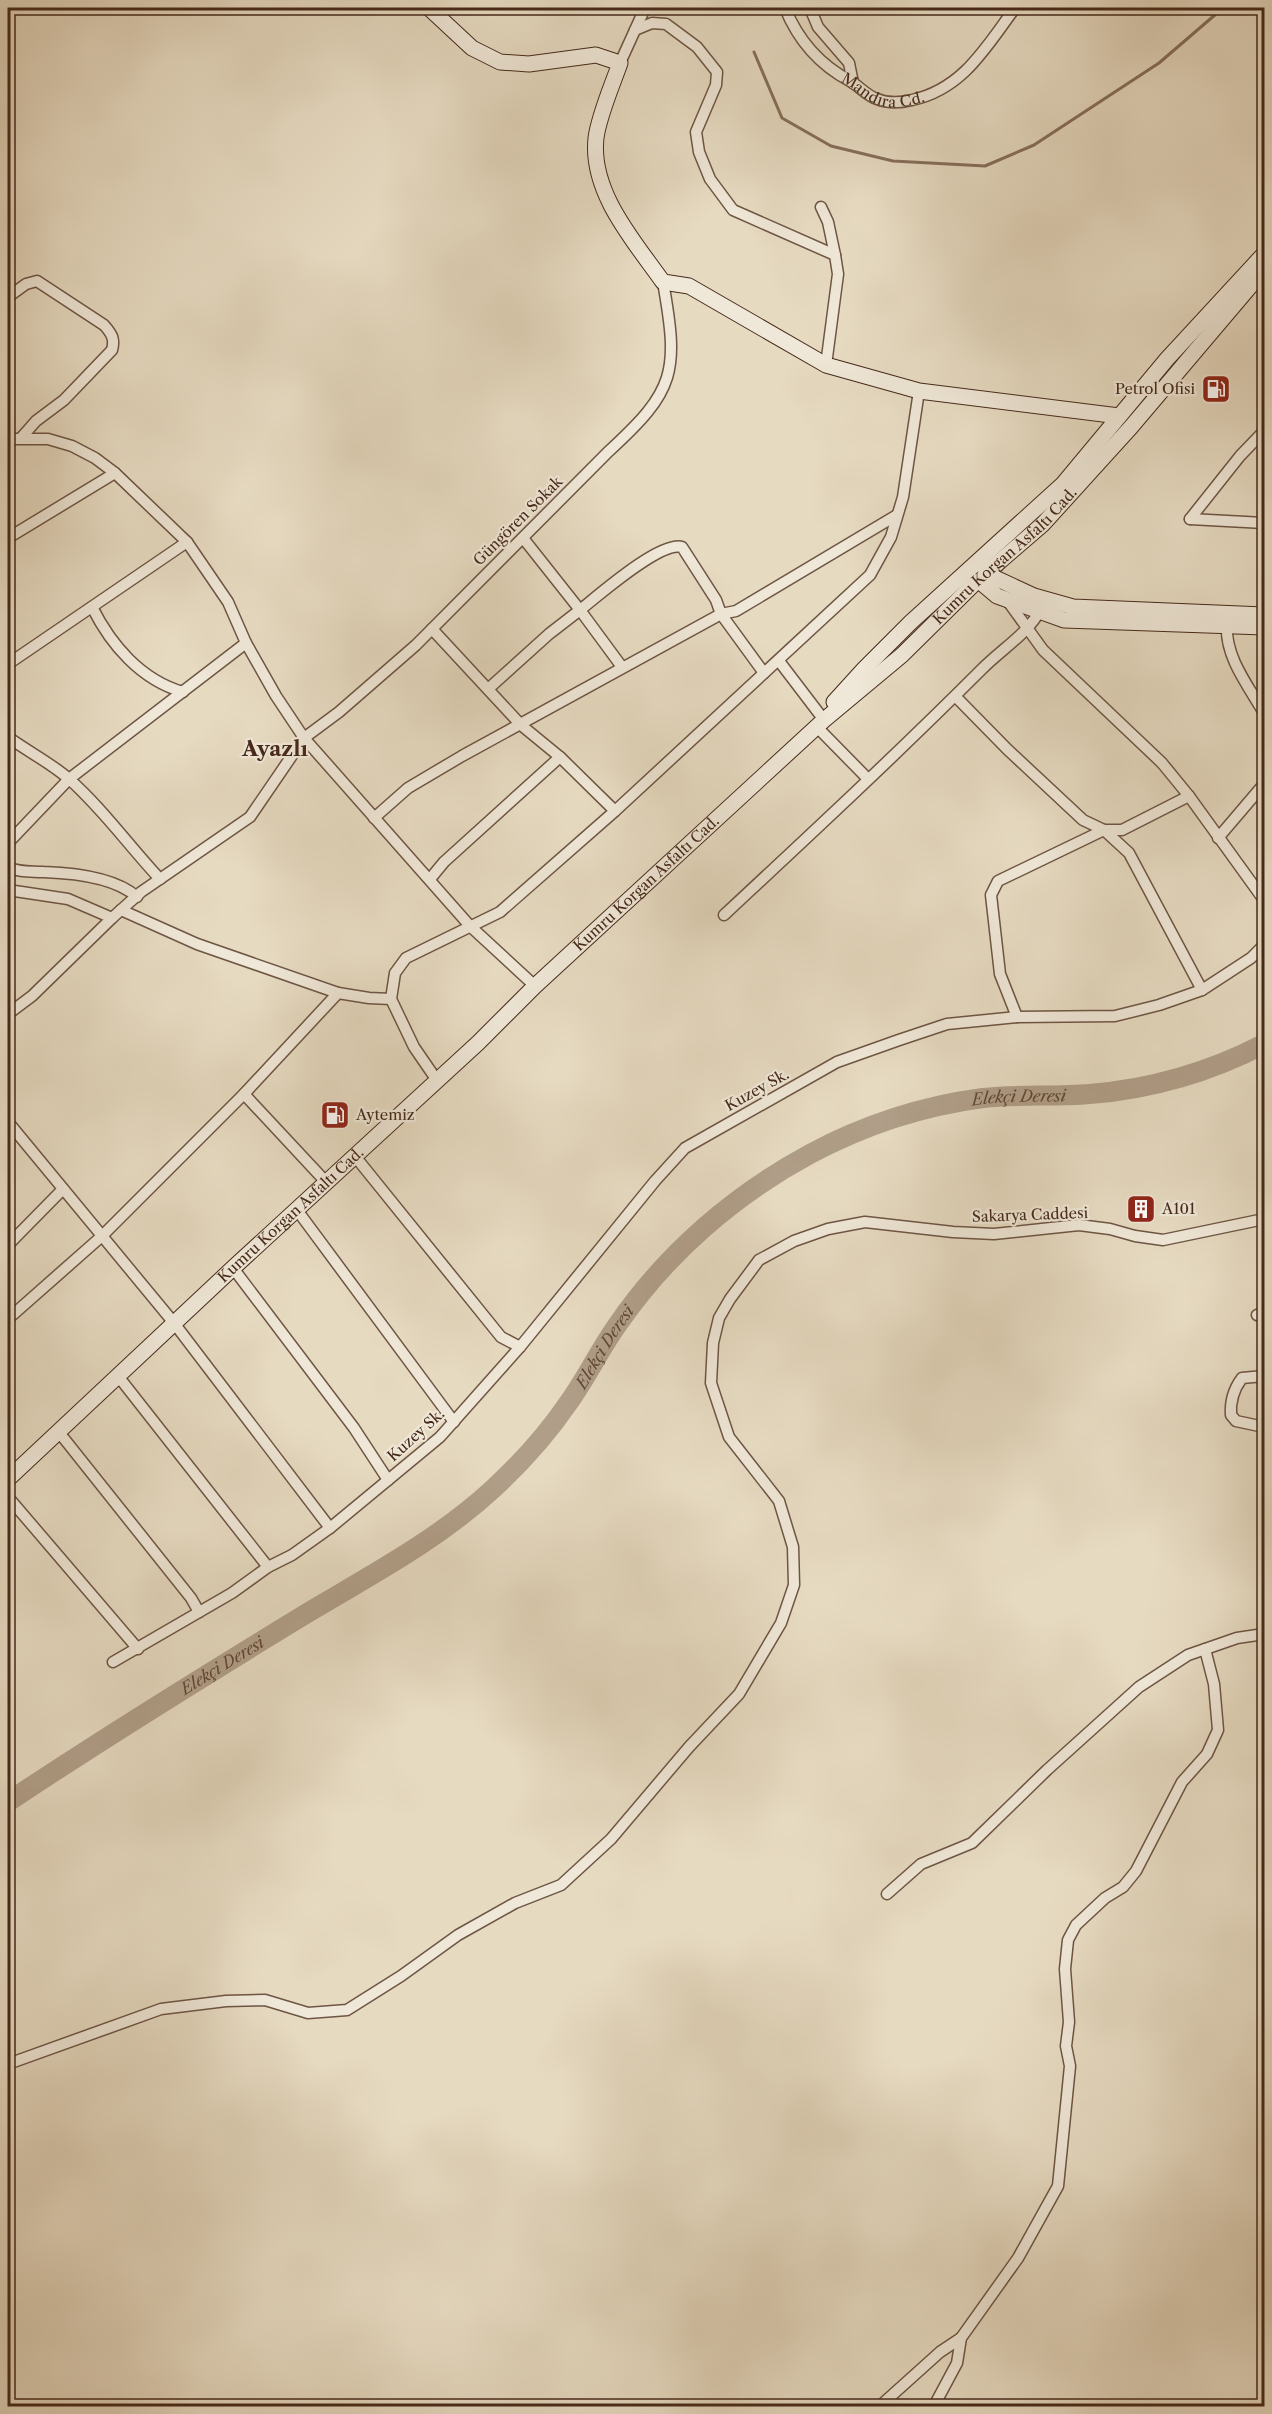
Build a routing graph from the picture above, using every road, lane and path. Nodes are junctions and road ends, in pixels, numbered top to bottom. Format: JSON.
{"nodes":[{"id":1,"x":429,"y":8,"type":"edge"},
{"id":2,"x":645,"y":8,"type":"edge"},
{"id":3,"x":785,"y":8,"type":"edge"},
{"id":4,"x":810,"y":8,"type":"edge"},
{"id":5,"x":1015,"y":8,"type":"edge"},
{"id":6,"x":637,"y":27,"type":"junction"},
{"id":7,"x":620,"y":63,"type":"junction"},
{"id":8,"x":853,"y":83,"type":"junction"},
{"id":9,"x":821,"y":207,"type":"dead end"},
{"id":10,"x":1264,"y":254,"type":"edge"},
{"id":11,"x":835,"y":255,"type":"junction"},
{"id":12,"x":1264,"y":270,"type":"edge"},
{"id":13,"x":663,"y":282,"type":"junction"},
{"id":14,"x":8,"y":297,"type":"edge"},
{"id":15,"x":826,"y":364,"type":"junction"},
{"id":16,"x":919,"y":391,"type":"junction"},
{"id":17,"x":1119,"y":416,"type":"junction"},
{"id":18,"x":1264,"y":431,"type":"edge"},
{"id":19,"x":21,"y":438,"type":"junction"},
{"id":20,"x":8,"y":439,"type":"edge"},
{"id":21,"x":115,"y":473,"type":"junction"},
{"id":22,"x":897,"y":515,"type":"junction"},
{"id":23,"x":1264,"y":523,"type":"edge"},
{"id":24,"x":8,"y":538,"type":"edge"},
{"id":25,"x":523,"y":538,"type":"junction"},
{"id":26,"x":187,"y":542,"type":"junction"},
{"id":27,"x":976,"y":571,"type":"junction"},
{"id":28,"x":1007,"y":600,"type":"junction"},
{"id":29,"x":1043,"y":606,"type":"junction"},
{"id":30,"x":92,"y":607,"type":"junction"},
{"id":31,"x":580,"y":610,"type":"junction"},
{"id":32,"x":721,"y":614,"type":"junction"},
{"id":33,"x":1264,"y":615,"type":"edge"},
{"id":34,"x":1227,"y":620,"type":"junction"},
{"id":35,"x":1264,"y":627,"type":"edge"},
{"id":36,"x":1027,"y":628,"type":"junction"},
{"id":37,"x":432,"y":629,"type":"junction"},
{"id":38,"x":246,"y":643,"type":"junction"},
{"id":39,"x":779,"y":661,"type":"junction"},
{"id":40,"x":8,"y":664,"type":"edge"},
{"id":41,"x":622,"y":667,"type":"junction"},
{"id":42,"x":764,"y":673,"type":"junction"},
{"id":43,"x":488,"y":688,"type":"junction"},
{"id":44,"x":183,"y":692,"type":"junction"},
{"id":45,"x":956,"y":697,"type":"junction"},
{"id":46,"x":1264,"y":713,"type":"edge"},
{"id":47,"x":821,"y":723,"type":"junction"},
{"id":48,"x":521,"y":725,"type":"junction"},
{"id":49,"x":8,"y":737,"type":"edge"},
{"id":50,"x":304,"y":738,"type":"junction"},
{"id":51,"x":560,"y":757,"type":"junction"},
{"id":52,"x":69,"y":779,"type":"junction"},
{"id":53,"x":868,"y":780,"type":"junction"},
{"id":54,"x":1264,"y":784,"type":"edge"},
{"id":55,"x":1189,"y":796,"type":"junction"},
{"id":56,"x":615,"y":811,"type":"junction"},
{"id":57,"x":374,"y":818,"type":"junction"},
{"id":58,"x":1104,"y":830,"type":"junction"},
{"id":59,"x":1218,"y":837,"type":"junction"},
{"id":60,"x":8,"y":843,"type":"edge"},
{"id":61,"x":8,"y":867,"type":"edge"},
{"id":62,"x":160,"y":879,"type":"junction"},
{"id":63,"x":430,"y":879,"type":"junction"},
{"id":64,"x":8,"y":890,"type":"edge"},
{"id":65,"x":137,"y":897,"type":"junction"},
{"id":66,"x":1264,"y":900,"type":"edge"},
{"id":67,"x":116,"y":914,"type":"junction"},
{"id":68,"x":724,"y":915,"type":"dead end"},
{"id":69,"x":470,"y":926,"type":"junction"},
{"id":70,"x":1264,"y":945,"type":"edge"},
{"id":71,"x":535,"y":986,"type":"junction"},
{"id":72,"x":1202,"y":990,"type":"junction"},
{"id":73,"x":338,"y":993,"type":"junction"},
{"id":74,"x":391,"y":999,"type":"junction"},
{"id":75,"x":8,"y":1014,"type":"edge"},
{"id":76,"x":1017,"y":1017,"type":"junction"},
{"id":77,"x":436,"y":1079,"type":"junction"},
{"id":78,"x":244,"y":1095,"type":"junction"},
{"id":79,"x":8,"y":1122,"type":"edge"},
{"id":80,"x":354,"y":1155,"type":"junction"},
{"id":81,"x":326,"y":1182,"type":"junction"},
{"id":82,"x":63,"y":1189,"type":"junction"},
{"id":83,"x":297,"y":1210,"type":"junction"},
{"id":84,"x":1264,"y":1219,"type":"edge"},
{"id":85,"x":102,"y":1236,"type":"junction"},
{"id":86,"x":8,"y":1245,"type":"edge"},
{"id":87,"x":233,"y":1268,"type":"junction"},
{"id":88,"x":10,"y":1312,"type":"edge"},
{"id":89,"x":174,"y":1323,"type":"junction"},
{"id":90,"x":520,"y":1347,"type":"junction"},
{"id":91,"x":118,"y":1376,"type":"junction"},
{"id":92,"x":1264,"y":1376,"type":"edge"},
{"id":93,"x":454,"y":1422,"type":"junction"},
{"id":94,"x":1264,"y":1427,"type":"edge"},
{"id":95,"x":58,"y":1431,"type":"junction"},
{"id":96,"x":8,"y":1479,"type":"edge"},
{"id":97,"x":388,"y":1480,"type":"junction"},
{"id":98,"x":8,"y":1497,"type":"edge"},
{"id":99,"x":330,"y":1527,"type":"junction"},
{"id":100,"x":268,"y":1567,"type":"junction"},
{"id":101,"x":199,"y":1612,"type":"junction"},
{"id":102,"x":1264,"y":1634,"type":"edge"},
{"id":103,"x":138,"y":1649,"type":"junction"},
{"id":104,"x":1205,"y":1649,"type":"junction"},
{"id":105,"x":113,"y":1662,"type":"dead end"},
{"id":106,"x":887,"y":1894,"type":"dead end"},
{"id":107,"x":8,"y":2064,"type":"edge"},
{"id":108,"x":961,"y":2338,"type":"junction"},
{"id":109,"x":879,"y":2406,"type":"edge"},
{"id":110,"x":934,"y":2406,"type":"edge"}],
"edges":[{"from":1,"to":7,"type":"main road"},
{"from":2,"to":6,"type":"street"},
{"from":3,"to":8,"type":"street","name":"Mandıra Cd."},
{"from":4,"to":8,"type":"street"},
{"from":5,"to":8,"type":"street","name":"Mandıra Cd."},
{"from":6,"to":7,"type":"street"},
{"from":6,"to":11,"type":"street"},
{"from":7,"to":13,"type":"main road"},
{"from":9,"to":11,"type":"street"},
{"from":10,"to":17,"type":"main road"},
{"from":11,"to":15,"type":"street"},
{"from":12,"to":27,"type":"main road","name":"Kumru Korgan Asfaltı Cad."},
{"from":13,"to":15,"type":"main road"},
{"from":13,"to":25,"type":"street","name":"Güngören Sokak"},
{"from":14,"to":19,"type":"street"},
{"from":15,"to":16,"type":"main road"},
{"from":16,"to":17,"type":"main road"},
{"from":16,"to":22,"type":"street"},
{"from":17,"to":27,"type":"main road"},
{"from":18,"to":23,"type":"street"},
{"from":19,"to":20,"type":"street"},
{"from":19,"to":21,"type":"street"},
{"from":21,"to":24,"type":"street"},
{"from":21,"to":26,"type":"street"},
{"from":22,"to":32,"type":"street"},
{"from":22,"to":39,"type":"street"},
{"from":25,"to":31,"type":"street"},
{"from":25,"to":37,"type":"street","name":"Güngören Sokak"},
{"from":26,"to":30,"type":"street"},
{"from":26,"to":38,"type":"street"},
{"from":27,"to":28,"type":"main road"},
{"from":27,"to":29,"type":"main road"},
{"from":27,"to":47,"type":"main road","name":"Kumru Korgan Asfaltı Cad."},
{"from":28,"to":29,"type":"main road"},
{"from":28,"to":36,"type":"street"},
{"from":29,"to":34,"type":"main road"},
{"from":29,"to":36,"type":"street"},
{"from":30,"to":40,"type":"street"},
{"from":30,"to":44,"type":"street"},
{"from":31,"to":32,"type":"street"},
{"from":31,"to":41,"type":"street"},
{"from":31,"to":43,"type":"street"},
{"from":32,"to":41,"type":"street"},
{"from":32,"to":42,"type":"street"},
{"from":33,"to":34,"type":"main road"},
{"from":34,"to":35,"type":"main road"},
{"from":34,"to":46,"type":"street"},
{"from":36,"to":45,"type":"street"},
{"from":36,"to":55,"type":"street"},
{"from":37,"to":43,"type":"street"},
{"from":37,"to":50,"type":"street","name":"Güngören Sokak"},
{"from":38,"to":44,"type":"street"},
{"from":38,"to":50,"type":"street"},
{"from":39,"to":42,"type":"street"},
{"from":39,"to":47,"type":"street"},
{"from":41,"to":48,"type":"street"},
{"from":42,"to":56,"type":"street"},
{"from":43,"to":48,"type":"street"},
{"from":44,"to":52,"type":"street"},
{"from":45,"to":53,"type":"street"},
{"from":45,"to":58,"type":"street"},
{"from":47,"to":53,"type":"street"},
{"from":47,"to":71,"type":"main road","name":"Kumru Korgan Asfaltı Cad."},
{"from":48,"to":51,"type":"street"},
{"from":48,"to":57,"type":"street"},
{"from":49,"to":52,"type":"street"},
{"from":50,"to":57,"type":"street"},
{"from":50,"to":62,"type":"street","name":"Güngören Sokak"},
{"from":51,"to":56,"type":"street"},
{"from":51,"to":63,"type":"street"},
{"from":52,"to":60,"type":"street"},
{"from":52,"to":62,"type":"street"},
{"from":53,"to":68,"type":"street"},
{"from":54,"to":59,"type":"street"},
{"from":55,"to":58,"type":"street"},
{"from":55,"to":59,"type":"street"},
{"from":56,"to":69,"type":"street"},
{"from":57,"to":63,"type":"street"},
{"from":58,"to":72,"type":"street"},
{"from":58,"to":76,"type":"street"},
{"from":59,"to":66,"type":"street"},
{"from":61,"to":65,"type":"street"},
{"from":62,"to":65,"type":"street","name":"Güngören Sokak"},
{"from":63,"to":69,"type":"street"},
{"from":64,"to":67,"type":"street"},
{"from":65,"to":67,"type":"street","name":"Güngören Sokak"},
{"from":67,"to":73,"type":"street"},
{"from":67,"to":75,"type":"street","name":"Güngören Sokak"},
{"from":69,"to":71,"type":"street"},
{"from":69,"to":74,"type":"street"},
{"from":70,"to":72,"type":"street","name":"Kuzey Sk."},
{"from":71,"to":77,"type":"main road","name":"Kumru Korgan Asfaltı Cad."},
{"from":72,"to":76,"type":"street","name":"Kuzey Sk."},
{"from":73,"to":74,"type":"street"},
{"from":73,"to":78,"type":"street"},
{"from":74,"to":77,"type":"street"},
{"from":76,"to":90,"type":"street","name":"Kuzey Sk."},
{"from":77,"to":80,"type":"main road","name":"Kumru Korgan Asfaltı Cad."},
{"from":78,"to":81,"type":"street"},
{"from":78,"to":85,"type":"street"},
{"from":79,"to":82,"type":"street"},
{"from":80,"to":81,"type":"main road","name":"Kumru Korgan Asfaltı Cad."},
{"from":80,"to":90,"type":"street"},
{"from":81,"to":83,"type":"main road","name":"Kumru Korgan Asfaltı Cad."},
{"from":82,"to":85,"type":"street"},
{"from":82,"to":86,"type":"street"},
{"from":83,"to":87,"type":"main road","name":"Kumru Korgan Asfaltı Cad."},
{"from":83,"to":93,"type":"street"},
{"from":84,"to":107,"type":"street","name":"Sakarya Caddesi"},
{"from":85,"to":88,"type":"street"},
{"from":85,"to":89,"type":"street"},
{"from":87,"to":89,"type":"main road","name":"Kumru Korgan Asfaltı Cad."},
{"from":87,"to":97,"type":"street"},
{"from":89,"to":91,"type":"main road","name":"Kumru Korgan Asfaltı Cad."},
{"from":89,"to":99,"type":"street"},
{"from":90,"to":93,"type":"street","name":"Kuzey Sk."},
{"from":91,"to":95,"type":"main road","name":"Kumru Korgan Asfaltı Cad."},
{"from":91,"to":100,"type":"street"},
{"from":92,"to":94,"type":"street"},
{"from":93,"to":97,"type":"street","name":"Kuzey Sk."},
{"from":95,"to":96,"type":"main road","name":"Kumru Korgan Asfaltı Cad."},
{"from":95,"to":101,"type":"street"},
{"from":97,"to":99,"type":"street","name":"Kuzey Sk."},
{"from":98,"to":103,"type":"street"},
{"from":99,"to":100,"type":"street","name":"Kuzey Sk."},
{"from":100,"to":101,"type":"street","name":"Kuzey Sk."},
{"from":101,"to":103,"type":"street","name":"Kuzey Sk."},
{"from":102,"to":104,"type":"street"},
{"from":103,"to":105,"type":"street","name":"Kuzey Sk."},
{"from":104,"to":106,"type":"street"},
{"from":104,"to":108,"type":"street"},
{"from":108,"to":109,"type":"street"},
{"from":108,"to":110,"type":"street"}]}
